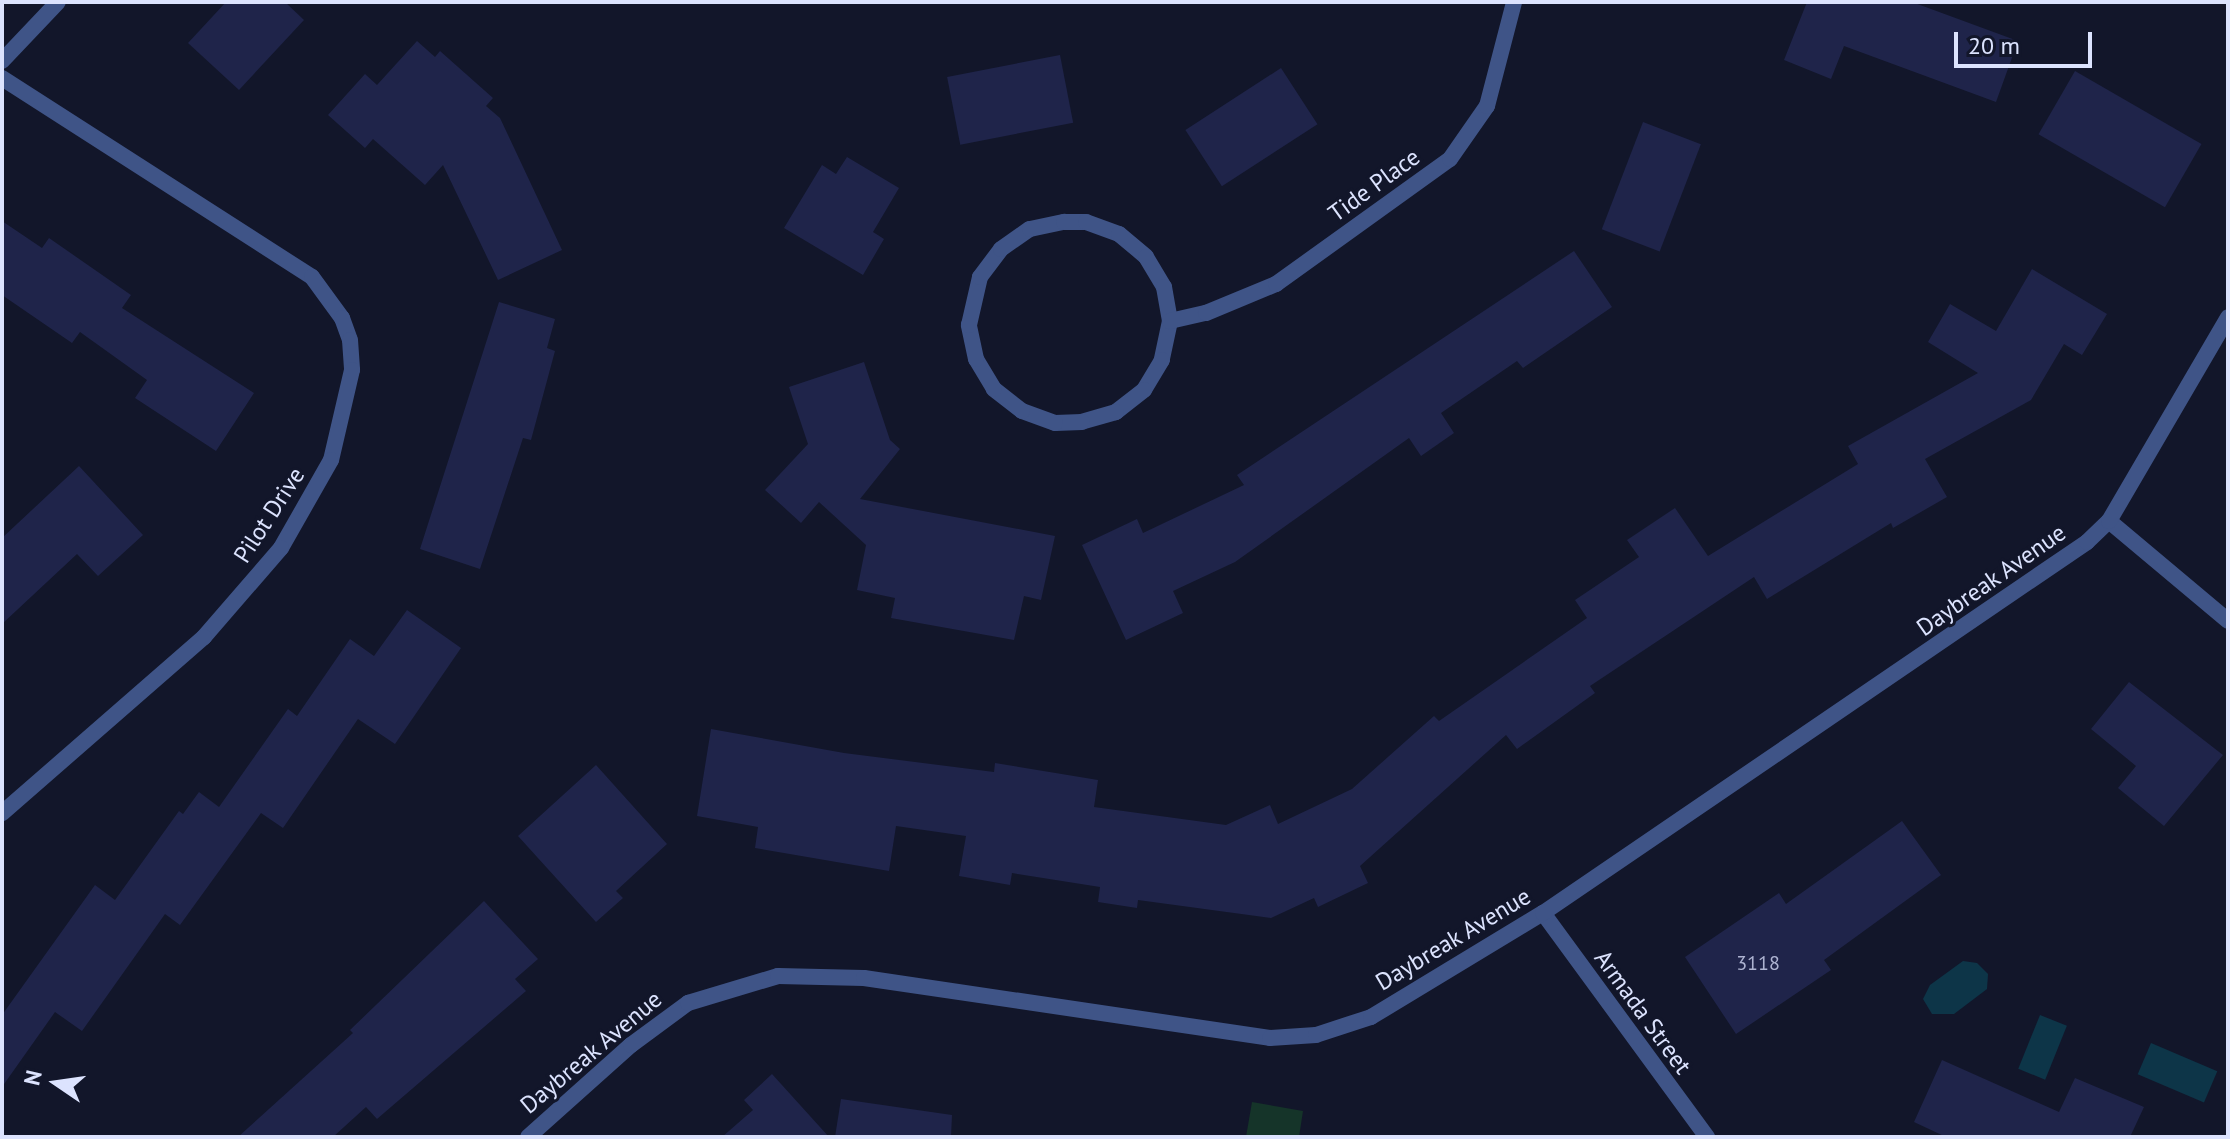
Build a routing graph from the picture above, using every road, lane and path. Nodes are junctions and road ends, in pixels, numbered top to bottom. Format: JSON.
{"nodes":[{"id":1,"x":58,"y":2,"type":"edge"},
{"id":2,"x":1514,"y":2,"type":"edge"},
{"id":3,"x":2,"y":61,"type":"edge"},
{"id":4,"x":2,"y":78,"type":"edge"},
{"id":5,"x":2228,"y":317,"type":"edge"},
{"id":6,"x":1170,"y":321,"type":"junction"},
{"id":7,"x":2109,"y":521,"type":"junction"},
{"id":8,"x":2228,"y":621,"type":"edge"},
{"id":9,"x":2,"y":813,"type":"edge"},
{"id":10,"x":1543,"y":913,"type":"junction"},
{"id":11,"x":528,"y":1137,"type":"edge"},
{"id":12,"x":1707,"y":1137,"type":"edge"}],
"edges":[{"from":1,"to":3,"type":"street"},
{"from":2,"to":6,"type":"street","name":"Tide Place"},
{"from":4,"to":9,"type":"street","name":"Pilot Drive"},
{"from":5,"to":7,"type":"street","name":"Daybreak Avenue"},
{"from":6,"to":6,"type":"street"},
{"from":7,"to":8,"type":"street"},
{"from":7,"to":10,"type":"street","name":"Daybreak Avenue"},
{"from":10,"to":11,"type":"street","name":"Daybreak Avenue"},
{"from":10,"to":12,"type":"street","name":"Armada Street"}]}
